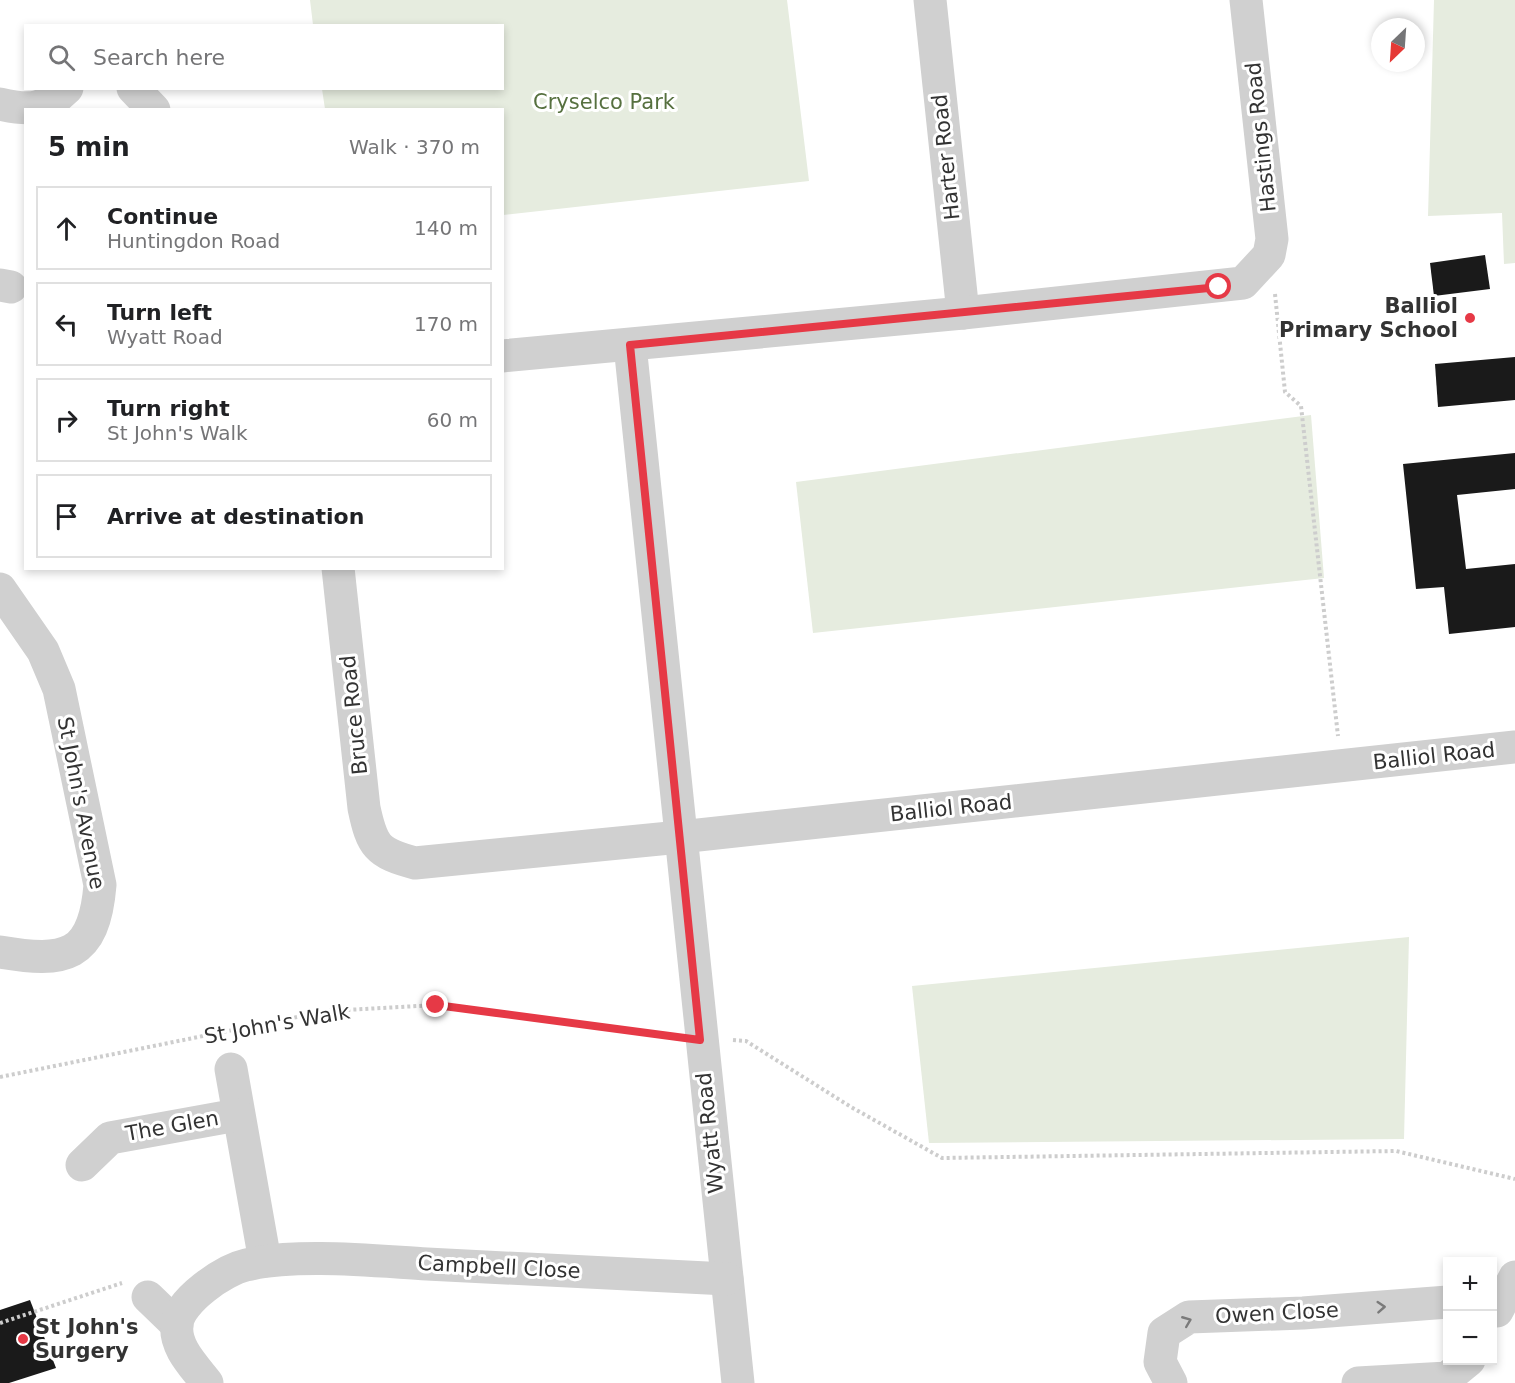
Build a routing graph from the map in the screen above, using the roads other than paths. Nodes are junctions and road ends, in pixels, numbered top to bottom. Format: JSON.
{"nodes":[{"id":1,"x":930,"y":0,"type":"edge"},
{"id":2,"x":1246,"y":0,"type":"edge"},
{"id":3,"x":65,"y":90,"type":"edge"},
{"id":4,"x":135,"y":90,"type":"edge"},
{"id":5,"x":0,"y":104,"type":"edge"},
{"id":6,"x":24,"y":108,"type":"edge"},
{"id":7,"x":26,"y":108,"type":"edge"},
{"id":8,"x":152,"y":108,"type":"edge"},
{"id":9,"x":963,"y":313,"type":"junction"},
{"id":10,"x":630,"y":345,"type":"junction"},
{"id":11,"x":504,"y":356,"type":"edge"},
{"id":12,"x":338,"y":570,"type":"edge"},
{"id":13,"x":0,"y":589,"type":"edge"},
{"id":14,"x":1515,"y":747,"type":"edge"},
{"id":15,"x":680,"y":837,"type":"junction"},
{"id":16,"x":387,"y":855,"type":"joint"},
{"id":17,"x":0,"y":952,"type":"edge"},
{"id":18,"x":231,"y":1069,"type":"dead end"},
{"id":19,"x":237,"y":1114,"type":"junction"},
{"id":20,"x":82,"y":1165,"type":"dead end"},
{"id":21,"x":268,"y":1261,"type":"junction"},
{"id":22,"x":1515,"y":1277,"type":"edge"},
{"id":23,"x":727,"y":1279,"type":"junction"},
{"id":24,"x":148,"y":1297,"type":"road end"},
{"id":25,"x":1443,"y":1302,"type":"edge"},
{"id":26,"x":1496,"y":1311,"type":"edge"},
{"id":27,"x":177,"y":1325,"type":"junction"},
{"id":28,"x":1463,"y":1365,"type":"edge"},
{"id":29,"x":207,"y":1383,"type":"edge"},
{"id":30,"x":738,"y":1383,"type":"edge"},
{"id":31,"x":1171,"y":1383,"type":"edge"},
{"id":32,"x":1358,"y":1383,"type":"edge"}],
"edges":[{"from":1,"to":9,"type":"street","name":"Harter Road"},
{"from":2,"to":9,"type":"street","name":"Hastings Road"},
{"from":3,"to":7,"type":"street"},
{"from":4,"to":8,"type":"street"},
{"from":5,"to":6,"type":"street"},
{"from":9,"to":10,"type":"street"},
{"from":10,"to":11,"type":"street"},
{"from":10,"to":15,"type":"street","name":"Wyatt Road"},
{"from":12,"to":16,"type":"street","name":"Bruce Road"},
{"from":13,"to":17,"type":"street","name":"St John's Avenue"},
{"from":14,"to":15,"type":"street","name":"Balliol Road"},
{"from":15,"to":16,"type":"street","name":"Balliol Road"},
{"from":15,"to":23,"type":"street","name":"Wyatt Road"},
{"from":18,"to":19,"type":"street","name":"The Glen"},
{"from":19,"to":20,"type":"street","name":"The Glen"},
{"from":19,"to":21,"type":"street","name":"The Glen"},
{"from":21,"to":23,"type":"street","name":"Campbell Close"},
{"from":21,"to":27,"type":"street"},
{"from":22,"to":26,"type":"street"},
{"from":23,"to":30,"type":"street","name":"Wyatt Road"},
{"from":24,"to":27,"type":"street"},
{"from":31,"to":25,"type":"street","name":"Owen Close","one_way":true},
{"from":27,"to":29,"type":"street"},
{"from":28,"to":32,"type":"street"}]}
